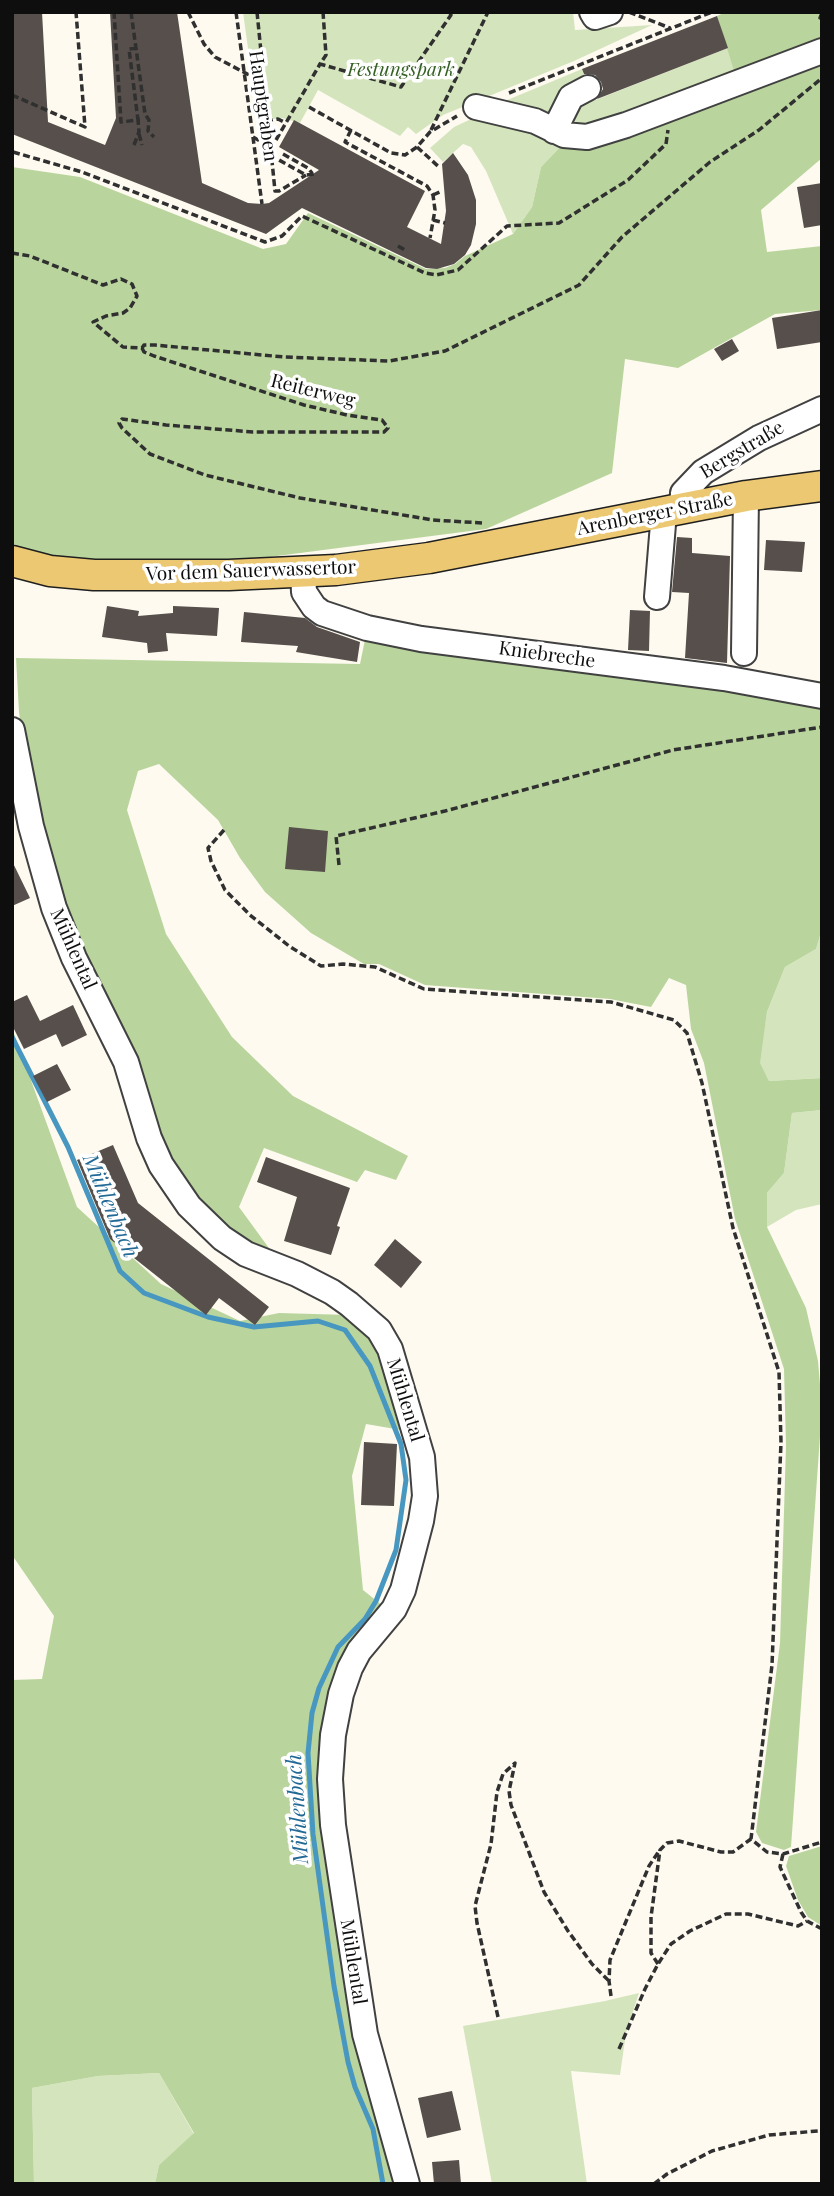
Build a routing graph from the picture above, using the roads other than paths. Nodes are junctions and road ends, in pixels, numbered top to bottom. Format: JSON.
{"nodes":[{"id":1,"x":592,"y":12,"type":"edge"},
{"id":2,"x":610,"y":12,"type":"edge"},
{"id":3,"x":822,"y":51,"type":"edge"},
{"id":4,"x":588,"y":88,"type":"dead end"},
{"id":5,"x":476,"y":107,"type":"dead end"},
{"id":6,"x":554,"y":131,"type":"junction"},
{"id":7,"x":822,"y":409,"type":"edge"},
{"id":8,"x":822,"y":486,"type":"edge"},
{"id":9,"x":746,"y":496,"type":"junction"},
{"id":10,"x":673,"y":511,"type":"junction"},
{"id":11,"x":490,"y":535,"type":"joint"},
{"id":12,"x":12,"y":561,"type":"edge"},
{"id":13,"x":303,"y":572,"type":"junction"},
{"id":14,"x":657,"y":597,"type":"dead end"},
{"id":15,"x":744,"y":653,"type":"dead end"},
{"id":16,"x":822,"y":696,"type":"edge"},
{"id":17,"x":12,"y":730,"type":"edge"},
{"id":18,"x":407,"y":2184,"type":"edge"}],
"edges":[{"from":1,"to":2,"type":"street"},
{"from":3,"to":6,"type":"street"},
{"from":4,"to":6,"type":"street"},
{"from":5,"to":6,"type":"street"},
{"from":7,"to":10,"type":"street","name":"Bergstraße"},
{"from":8,"to":9,"type":"main road","name":"Arenberger Straße"},
{"from":9,"to":10,"type":"main road","name":"Arenberger Straße"},
{"from":9,"to":15,"type":"street"},
{"from":10,"to":11,"type":"main road","name":"Arenberger Straße"},
{"from":10,"to":14,"type":"street"},
{"from":11,"to":13,"type":"main road","name":"Vor dem Sauerwassertor"},
{"from":12,"to":13,"type":"main road","name":"Vor dem Sauerwassertor"},
{"from":13,"to":16,"type":"street","name":"Kniebreche"},
{"from":17,"to":18,"type":"street","name":"Mühlental"}]}
